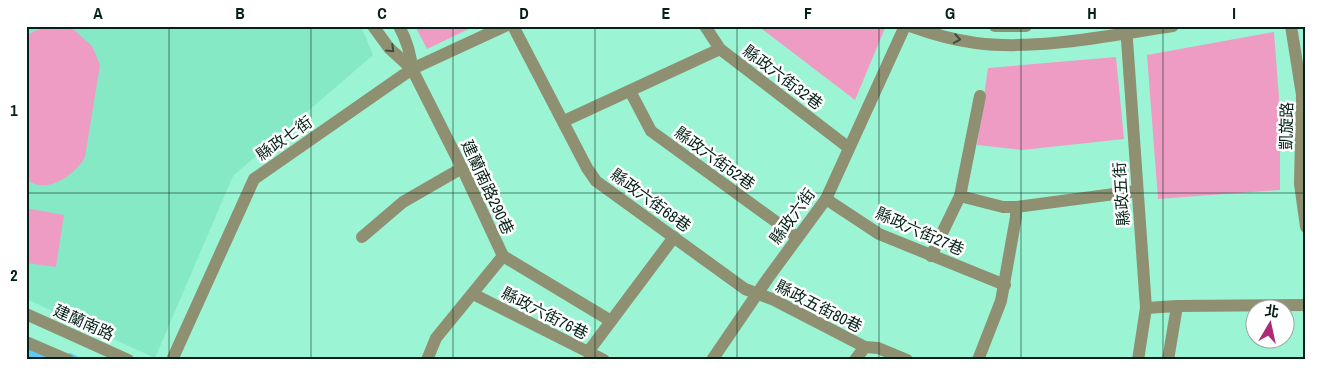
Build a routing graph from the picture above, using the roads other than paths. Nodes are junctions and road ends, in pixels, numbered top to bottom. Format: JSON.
{"nodes":[{"id":1,"x":373,"y":26,"type":"edge"},
{"id":2,"x":398,"y":26,"type":"edge"},
{"id":3,"x":505,"y":26,"type":"edge"},
{"id":4,"x":513,"y":26,"type":"edge"},
{"id":5,"x":704,"y":26,"type":"edge"},
{"id":6,"x":905,"y":26,"type":"edge"},
{"id":7,"x":910,"y":26,"type":"edge"},
{"id":8,"x":996,"y":26,"type":"edge"},
{"id":9,"x":1026,"y":26,"type":"edge"},
{"id":10,"x":1173,"y":26,"type":"edge"},
{"id":11,"x":1291,"y":26,"type":"edge"},
{"id":12,"x":1126,"y":30,"type":"edge"},
{"id":13,"x":720,"y":49,"type":"junction"},
{"id":14,"x":412,"y":69,"type":"junction"},
{"id":15,"x":630,"y":91,"type":"junction"},
{"id":16,"x":980,"y":96,"type":"dead end"},
{"id":17,"x":564,"y":121,"type":"junction"},
{"id":18,"x":849,"y":148,"type":"junction"},
{"id":19,"x":462,"y":168,"type":"junction"},
{"id":20,"x":1137,"y":191,"type":"junction"},
{"id":21,"x":960,"y":196,"type":"junction"},
{"id":22,"x":826,"y":199,"type":"junction"},
{"id":23,"x":1016,"y":207,"type":"junction"},
{"id":24,"x":1306,"y":227,"type":"edge"},
{"id":25,"x":362,"y":237,"type":"dead end"},
{"id":26,"x":674,"y":237,"type":"junction"},
{"id":27,"x":797,"y":237,"type":"junction"},
{"id":28,"x":503,"y":256,"type":"junction"},
{"id":29,"x":930,"y":256,"type":"junction"},
{"id":30,"x":1005,"y":285,"type":"junction"},
{"id":31,"x":473,"y":294,"type":"junction"},
{"id":32,"x":758,"y":294,"type":"junction"},
{"id":33,"x":1306,"y":305,"type":"edge"},
{"id":34,"x":1177,"y":306,"type":"junction"},
{"id":35,"x":1146,"y":308,"type":"junction"},
{"id":36,"x":26,"y":314,"type":"edge"},
{"id":37,"x":611,"y":321,"type":"junction"},
{"id":38,"x":26,"y":342,"type":"edge"},
{"id":39,"x":866,"y":347,"type":"junction"},
{"id":40,"x":588,"y":352,"type":"junction"},
{"id":41,"x":68,"y":360,"type":"edge"},
{"id":42,"x":128,"y":360,"type":"edge"},
{"id":43,"x":172,"y":360,"type":"edge"},
{"id":44,"x":427,"y":360,"type":"edge"},
{"id":45,"x":604,"y":360,"type":"edge"},
{"id":46,"x":712,"y":360,"type":"edge"},
{"id":47,"x":855,"y":360,"type":"edge"},
{"id":48,"x":873,"y":360,"type":"edge"},
{"id":49,"x":907,"y":360,"type":"edge"},
{"id":50,"x":978,"y":360,"type":"edge"},
{"id":51,"x":1138,"y":360,"type":"edge"},
{"id":52,"x":1168,"y":360,"type":"edge"}],
"edges":[{"from":1,"to":14,"type":"street","one_way":true},
{"from":2,"to":14,"type":"street"},
{"from":3,"to":14,"type":"street","name":"縣政七街"},
{"from":4,"to":17,"type":"street","name":"縣政六街68巷"},
{"from":5,"to":13,"type":"street","name":"縣政六街32巷"},
{"from":6,"to":18,"type":"street","name":"縣政六街"},
{"from":7,"to":12,"type":"street","one_way":true},
{"from":8,"to":9,"type":"street"},
{"from":10,"to":12,"type":"street"},
{"from":11,"to":24,"type":"street","name":"凱旋路"},
{"from":12,"to":20,"type":"street","name":"縣政五街"},
{"from":13,"to":15,"type":"street"},
{"from":13,"to":18,"type":"street","name":"縣政六街32巷"},
{"from":14,"to":19,"type":"street","name":"建蘭南路290巷"},
{"from":14,"to":43,"type":"street","name":"縣政七街"},
{"from":15,"to":17,"type":"street"},
{"from":15,"to":27,"type":"street","name":"縣政六街52巷"},
{"from":16,"to":21,"type":"street"},
{"from":17,"to":26,"type":"street","name":"縣政六街68巷"},
{"from":18,"to":22,"type":"street","name":"縣政六街"},
{"from":19,"to":25,"type":"street"},
{"from":19,"to":28,"type":"street","name":"建蘭南路290巷"},
{"from":20,"to":23,"type":"street"},
{"from":20,"to":35,"type":"street","name":"縣政五街"},
{"from":21,"to":23,"type":"street"},
{"from":21,"to":29,"type":"street"},
{"from":22,"to":27,"type":"street","name":"縣政六街"},
{"from":22,"to":29,"type":"street","name":"縣政六街27巷"},
{"from":23,"to":30,"type":"street"},
{"from":26,"to":32,"type":"street","name":"縣政六街68巷"},
{"from":26,"to":37,"type":"street"},
{"from":27,"to":32,"type":"street","name":"縣政六街"},
{"from":28,"to":31,"type":"street","name":"建蘭南路290巷"},
{"from":28,"to":37,"type":"street"},
{"from":29,"to":30,"type":"street","name":"縣政六街27巷"},
{"from":30,"to":50,"type":"street"},
{"from":31,"to":40,"type":"street","name":"縣政六街76巷"},
{"from":31,"to":44,"type":"street","name":"建蘭南路290巷"},
{"from":32,"to":39,"type":"street","name":"縣政五街80巷"},
{"from":32,"to":46,"type":"street","name":"縣政六街"},
{"from":33,"to":34,"type":"street"},
{"from":34,"to":35,"type":"street"},
{"from":34,"to":52,"type":"street"},
{"from":35,"to":51,"type":"street","name":"縣政五街"},
{"from":36,"to":42,"type":"street","name":"建蘭南路"},
{"from":37,"to":40,"type":"street"},
{"from":38,"to":41,"type":"street"},
{"from":39,"to":47,"type":"street"},
{"from":39,"to":48,"type":"street","name":"縣政五街80巷"},
{"from":39,"to":49,"type":"street","name":"縣政五街80巷"},
{"from":40,"to":45,"type":"street","name":"縣政六街76巷"}]}
